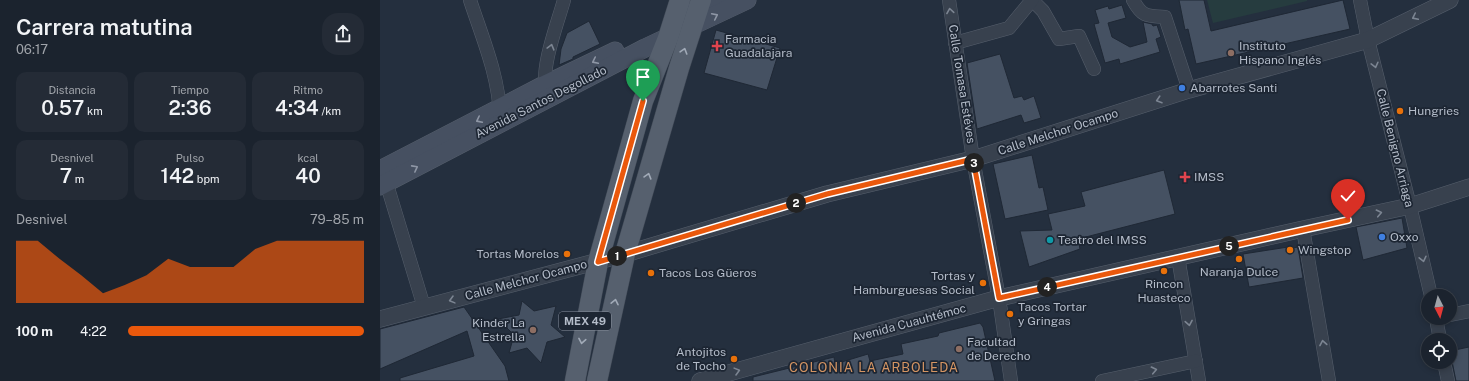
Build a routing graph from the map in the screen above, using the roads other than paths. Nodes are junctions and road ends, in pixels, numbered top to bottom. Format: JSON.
{"nodes":[{"id":1,"x":470,"y":0,"type":"edge"},
{"id":2,"x":564,"y":0,"type":"edge"},
{"id":3,"x":680,"y":0,"type":"edge"},
{"id":4,"x":718,"y":0,"type":"edge"},
{"id":5,"x":747,"y":0,"type":"edge"},
{"id":6,"x":949,"y":0,"type":"edge"},
{"id":7,"x":1032,"y":0,"type":"edge"},
{"id":8,"x":1133,"y":0,"type":"edge"},
{"id":9,"x":1360,"y":0,"type":"edge"},
{"id":10,"x":1450,"y":0,"type":"edge"},
{"id":11,"x":686,"y":20,"type":"edge"},
{"id":12,"x":1368,"y":40,"type":"junction"},
{"id":13,"x":955,"y":43,"type":"junction"},
{"id":14,"x":1094,"y":69,"type":"dead end"},
{"id":15,"x":1189,"y":90,"type":"junction"},
{"id":16,"x":547,"y":92,"type":"junction"},
{"id":17,"x":500,"y":116,"type":"junction"},
{"id":18,"x":973,"y":159,"type":"junction"},
{"id":19,"x":382,"y":174,"type":"edge"},
{"id":20,"x":1469,"y":187,"type":"edge"},
{"id":21,"x":1410,"y":206,"type":"junction"},
{"id":22,"x":1303,"y":229,"type":"junction"},
{"id":23,"x":625,"y":254,"type":"junction"},
{"id":24,"x":1178,"y":257,"type":"junction"},
{"id":25,"x":598,"y":262,"type":"junction"},
{"id":26,"x":1429,"y":289,"type":"edge"},
{"id":27,"x":999,"y":298,"type":"junction"},
{"id":28,"x":424,"y":308,"type":"junction"},
{"id":29,"x":1469,"y":311,"type":"edge"},
{"id":30,"x":1457,"y":314,"type":"edge"},
{"id":31,"x":380,"y":319,"type":"edge"},
{"id":32,"x":586,"y":319,"type":"junction"},
{"id":33,"x":611,"y":324,"type":"junction"},
{"id":34,"x":1196,"y":361,"type":"junction"},
{"id":35,"x":1445,"y":369,"type":"edge"},
{"id":36,"x":575,"y":381,"type":"edge"},
{"id":37,"x":598,"y":381,"type":"edge"},
{"id":38,"x":700,"y":381,"type":"edge"},
{"id":39,"x":1010,"y":381,"type":"edge"},
{"id":40,"x":1102,"y":381,"type":"edge"},
{"id":41,"x":1199,"y":381,"type":"edge"},
{"id":42,"x":1329,"y":381,"type":"edge"},
{"id":43,"x":1448,"y":381,"type":"edge"}],
"edges":[{"from":1,"to":17,"type":"street"},
{"from":16,"to":2,"type":"street","one_way":true},
{"from":3,"to":11,"type":"main road","number":"MEX 49"},
{"from":4,"to":11,"type":"main road","name":"Avenida Santos Degollado"},
{"from":11,"to":5,"type":"main road","name":"Avenida Santos Degollado","one_way":true},
{"from":13,"to":6,"type":"street","name":"Calle Tomasa Estéves","one_way":true},
{"from":7,"to":13,"type":"street"},
{"from":7,"to":14,"type":"street"},
{"from":8,"to":15,"type":"street"},
{"from":9,"to":12,"type":"street","name":"Calle Benigno Arriaga"},
{"from":10,"to":12,"type":"street","name":"Calle Melchor Ocampo","one_way":true},
{"from":11,"to":16,"type":"main road","name":"Avenida Santos Degollado"},
{"from":23,"to":11,"type":"main road","number":"MEX 49","one_way":true},
{"from":11,"to":25,"type":"main road","number":"MEX 49"},
{"from":12,"to":15,"type":"street","name":"Calle Melchor Ocampo"},
{"from":12,"to":21,"type":"street","name":"Calle Benigno Arriaga","one_way":true},
{"from":13,"to":18,"type":"street","name":"Calle Tomasa Estéves"},
{"from":15,"to":18,"type":"street","name":"Calle Melchor Ocampo","one_way":true},
{"from":16,"to":17,"type":"main road","name":"Avenida Santos Degollado"},
{"from":17,"to":19,"type":"main road","name":"Avenida Santos Degollado"},
{"from":18,"to":23,"type":"street","name":"Calle Melchor Ocampo"},
{"from":18,"to":27,"type":"street","name":"Calle Tomasa Estéves"},
{"from":19,"to":28,"type":"street"},
{"from":20,"to":21,"type":"street","name":"Avenida Cuauhtémoc"},
{"from":22,"to":21,"type":"street","name":"Avenida Cuauhtémoc","one_way":true},
{"from":21,"to":26,"type":"street","name":"Calle Benigno Arriaga","one_way":true},
{"from":22,"to":24,"type":"street","name":"Avenida Cuauhtémoc"},
{"from":42,"to":22,"type":"street","one_way":true},
{"from":23,"to":25,"type":"street","name":"Calle Melchor Ocampo"},
{"from":33,"to":23,"type":"main road","number":"MEX 49","one_way":true},
{"from":24,"to":27,"type":"street","name":"Avenida Cuauhtémoc"},
{"from":24,"to":34,"type":"street","one_way":true},
{"from":25,"to":28,"type":"street","name":"Calle Melchor Ocampo","one_way":true},
{"from":25,"to":32,"type":"main road","number":"MEX 49"},
{"from":38,"to":27,"type":"street","name":"Avenida Cuauhtémoc","one_way":true},
{"from":27,"to":39,"type":"street","name":"Calle Tomasa Estéves"},
{"from":28,"to":31,"type":"street","name":"Calle Melchor Ocampo"},
{"from":29,"to":30,"type":"street"},
{"from":32,"to":33,"type":"main road"},
{"from":32,"to":36,"type":"main road","number":"MEX 49","one_way":true},
{"from":33,"to":37,"type":"main road","number":"MEX 49"},
{"from":40,"to":34,"type":"street","one_way":true},
{"from":34,"to":41,"type":"street"},
{"from":35,"to":43,"type":"street"}]}
